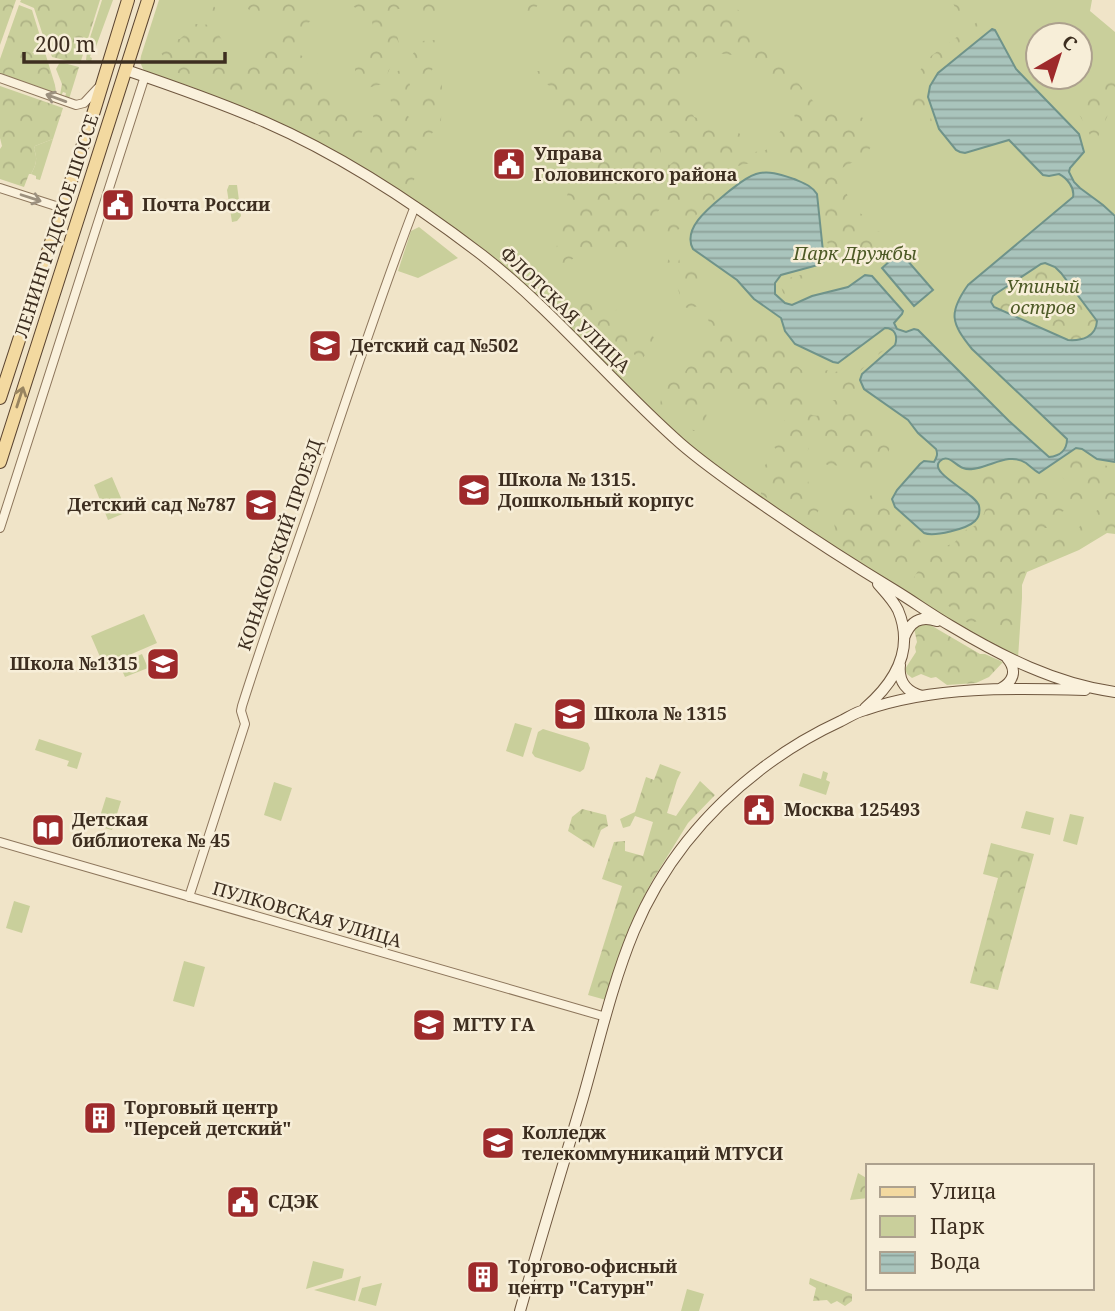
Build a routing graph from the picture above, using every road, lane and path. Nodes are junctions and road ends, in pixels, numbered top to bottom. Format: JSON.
{"nodes":[{"id":1,"x":128,"y":0,"type":"edge"},
{"id":2,"x":148,"y":0,"type":"edge"},
{"id":3,"x":126,"y":70,"type":"junction"},
{"id":4,"x":145,"y":76,"type":"junction"},
{"id":5,"x":0,"y":78,"type":"edge"},
{"id":6,"x":103,"y":80,"type":"junction"},
{"id":7,"x":0,"y":188,"type":"edge"},
{"id":8,"x":415,"y":206,"type":"junction"},
{"id":9,"x":62,"y":208,"type":"junction"},
{"id":10,"x":0,"y":398,"type":"edge"},
{"id":11,"x":0,"y":462,"type":"edge"},
{"id":12,"x":0,"y":527,"type":"edge"},
{"id":13,"x":874,"y":579,"type":"junction"},
{"id":14,"x":951,"y":626,"type":"junction"},
{"id":15,"x":904,"y":641,"type":"junction"},
{"id":16,"x":1005,"y":656,"type":"junction"},
{"id":17,"x":900,"y":661,"type":"junction"},
{"id":18,"x":999,"y":689,"type":"junction"},
{"id":19,"x":1110,"y":691,"type":"edge"},
{"id":20,"x":922,"y":696,"type":"junction"},
{"id":21,"x":863,"y":710,"type":"junction"},
{"id":22,"x":0,"y":842,"type":"edge"},
{"id":23,"x":189,"y":897,"type":"junction"},
{"id":24,"x":606,"y":1017,"type":"junction"},
{"id":25,"x":520,"y":1311,"type":"edge"}],
"edges":[{"from":1,"to":6,"type":"main road","name":"ЛЕНИНГРАДСКОЕ ШОССЕ"},
{"from":2,"to":3,"type":"main road","name":"ЛЕНИНГРАДСКОЕ ШОССЕ"},
{"from":3,"to":4,"type":"street","name":"ФЛОТСКАЯ УЛИЦА"},
{"from":11,"to":3,"type":"main road","name":"ЛЕНИНГРАДСКОЕ ШОССЕ","one_way":true},
{"from":4,"to":8,"type":"street","name":"ФЛОТСКАЯ УЛИЦА"},
{"from":4,"to":12,"type":"street"},
{"from":6,"to":5,"type":"street","one_way":true},
{"from":6,"to":9,"type":"main road","name":"ЛЕНИНГРАДСКОЕ ШОССЕ"},
{"from":7,"to":9,"type":"street","one_way":true},
{"from":8,"to":13,"type":"street","name":"ФЛОТСКАЯ УЛИЦА"},
{"from":8,"to":23,"type":"street","name":"КОНАКОВСКИЙ ПРОЕЗД"},
{"from":9,"to":10,"type":"main road","name":"ЛЕНИНГРАДСКОЕ ШОССЕ"},
{"from":13,"to":14,"type":"street","name":"ФЛОТСКАЯ УЛИЦА"},
{"from":13,"to":15,"type":"street"},
{"from":14,"to":15,"type":"street","name":"ФЛОТСКАЯ УЛИЦА"},
{"from":14,"to":16,"type":"street","name":"ФЛОТСКАЯ УЛИЦА"},
{"from":15,"to":17,"type":"street"},
{"from":16,"to":18,"type":"street"},
{"from":16,"to":19,"type":"street","name":"ФЛОТСКАЯ УЛИЦА"},
{"from":17,"to":20,"type":"street"},
{"from":17,"to":21,"type":"street"},
{"from":18,"to":19,"type":"street"},
{"from":18,"to":20,"type":"street"},
{"from":20,"to":21,"type":"street"},
{"from":21,"to":24,"type":"street"},
{"from":22,"to":23,"type":"street","name":"ПУЛКОВСКАЯ УЛИЦА"},
{"from":23,"to":24,"type":"street","name":"ПУЛКОВСКАЯ УЛИЦА"},
{"from":24,"to":25,"type":"street"}]}
